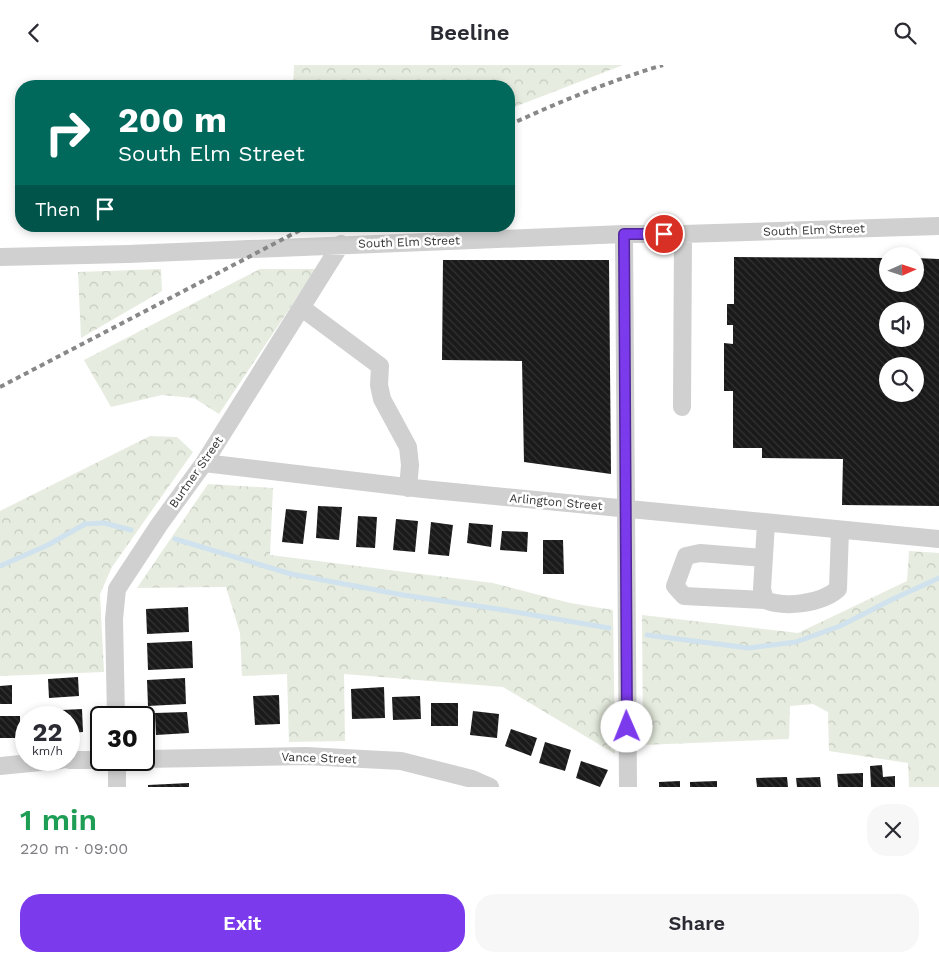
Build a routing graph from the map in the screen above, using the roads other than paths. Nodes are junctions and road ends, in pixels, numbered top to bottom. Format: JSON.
{"nodes":[{"id":1,"x":939,"y":227,"type":"edge"},
{"id":2,"x":624,"y":234,"type":"junction"},
{"id":3,"x":683,"y":234,"type":"junction"},
{"id":4,"x":341,"y":245,"type":"junction"},
{"id":5,"x":0,"y":257,"type":"edge"},
{"id":6,"x":302,"y":308,"type":"junction"},
{"id":7,"x":682,"y":407,"type":"dead end"},
{"id":8,"x":204,"y":463,"type":"junction"},
{"id":9,"x":408,"y":488,"type":"junction"},
{"id":10,"x":627,"y":509,"type":"junction"},
{"id":11,"x":766,"y":523,"type":"junction"},
{"id":12,"x":840,"y":530,"type":"junction"},
{"id":13,"x":939,"y":539,"type":"edge"},
{"id":14,"x":764,"y":558,"type":"junction"},
{"id":15,"x":765,"y":600,"type":"junction"},
{"id":16,"x":116,"y":706,"type":"edge"},
{"id":17,"x":155,"y":759,"type":"edge"},
{"id":18,"x":15,"y":765,"type":"edge"},
{"id":19,"x":0,"y":767,"type":"edge"},
{"id":20,"x":117,"y":771,"type":"edge"},
{"id":21,"x":117,"y":787,"type":"edge"},
{"id":22,"x":490,"y":787,"type":"edge"},
{"id":23,"x":628,"y":787,"type":"edge"}],
"edges":[{"from":1,"to":3,"type":"street","name":"South Elm Street"},
{"from":2,"to":3,"type":"street","name":"South Elm Street"},
{"from":2,"to":4,"type":"street","name":"South Elm Street"},
{"from":2,"to":10,"type":"street"},
{"from":3,"to":7,"type":"street"},
{"from":4,"to":5,"type":"street","name":"South Elm Street"},
{"from":4,"to":6,"type":"street","name":"Burtner Street"},
{"from":6,"to":8,"type":"street","name":"Burtner Street"},
{"from":6,"to":9,"type":"street"},
{"from":8,"to":9,"type":"street","name":"Arlington Street"},
{"from":8,"to":16,"type":"street","name":"Burtner Street"},
{"from":9,"to":10,"type":"street","name":"Arlington Street"},
{"from":10,"to":11,"type":"street","name":"Arlington Street"},
{"from":10,"to":23,"type":"street"},
{"from":11,"to":12,"type":"street","name":"Arlington Street"},
{"from":11,"to":14,"type":"street"},
{"from":12,"to":13,"type":"street","name":"Arlington Street"},
{"from":12,"to":15,"type":"street"},
{"from":14,"to":15,"type":"street"},
{"from":14,"to":15,"type":"street"},
{"from":17,"to":22,"type":"street","name":"Vance Street"},
{"from":18,"to":19,"type":"street"},
{"from":20,"to":21,"type":"street"}]}
